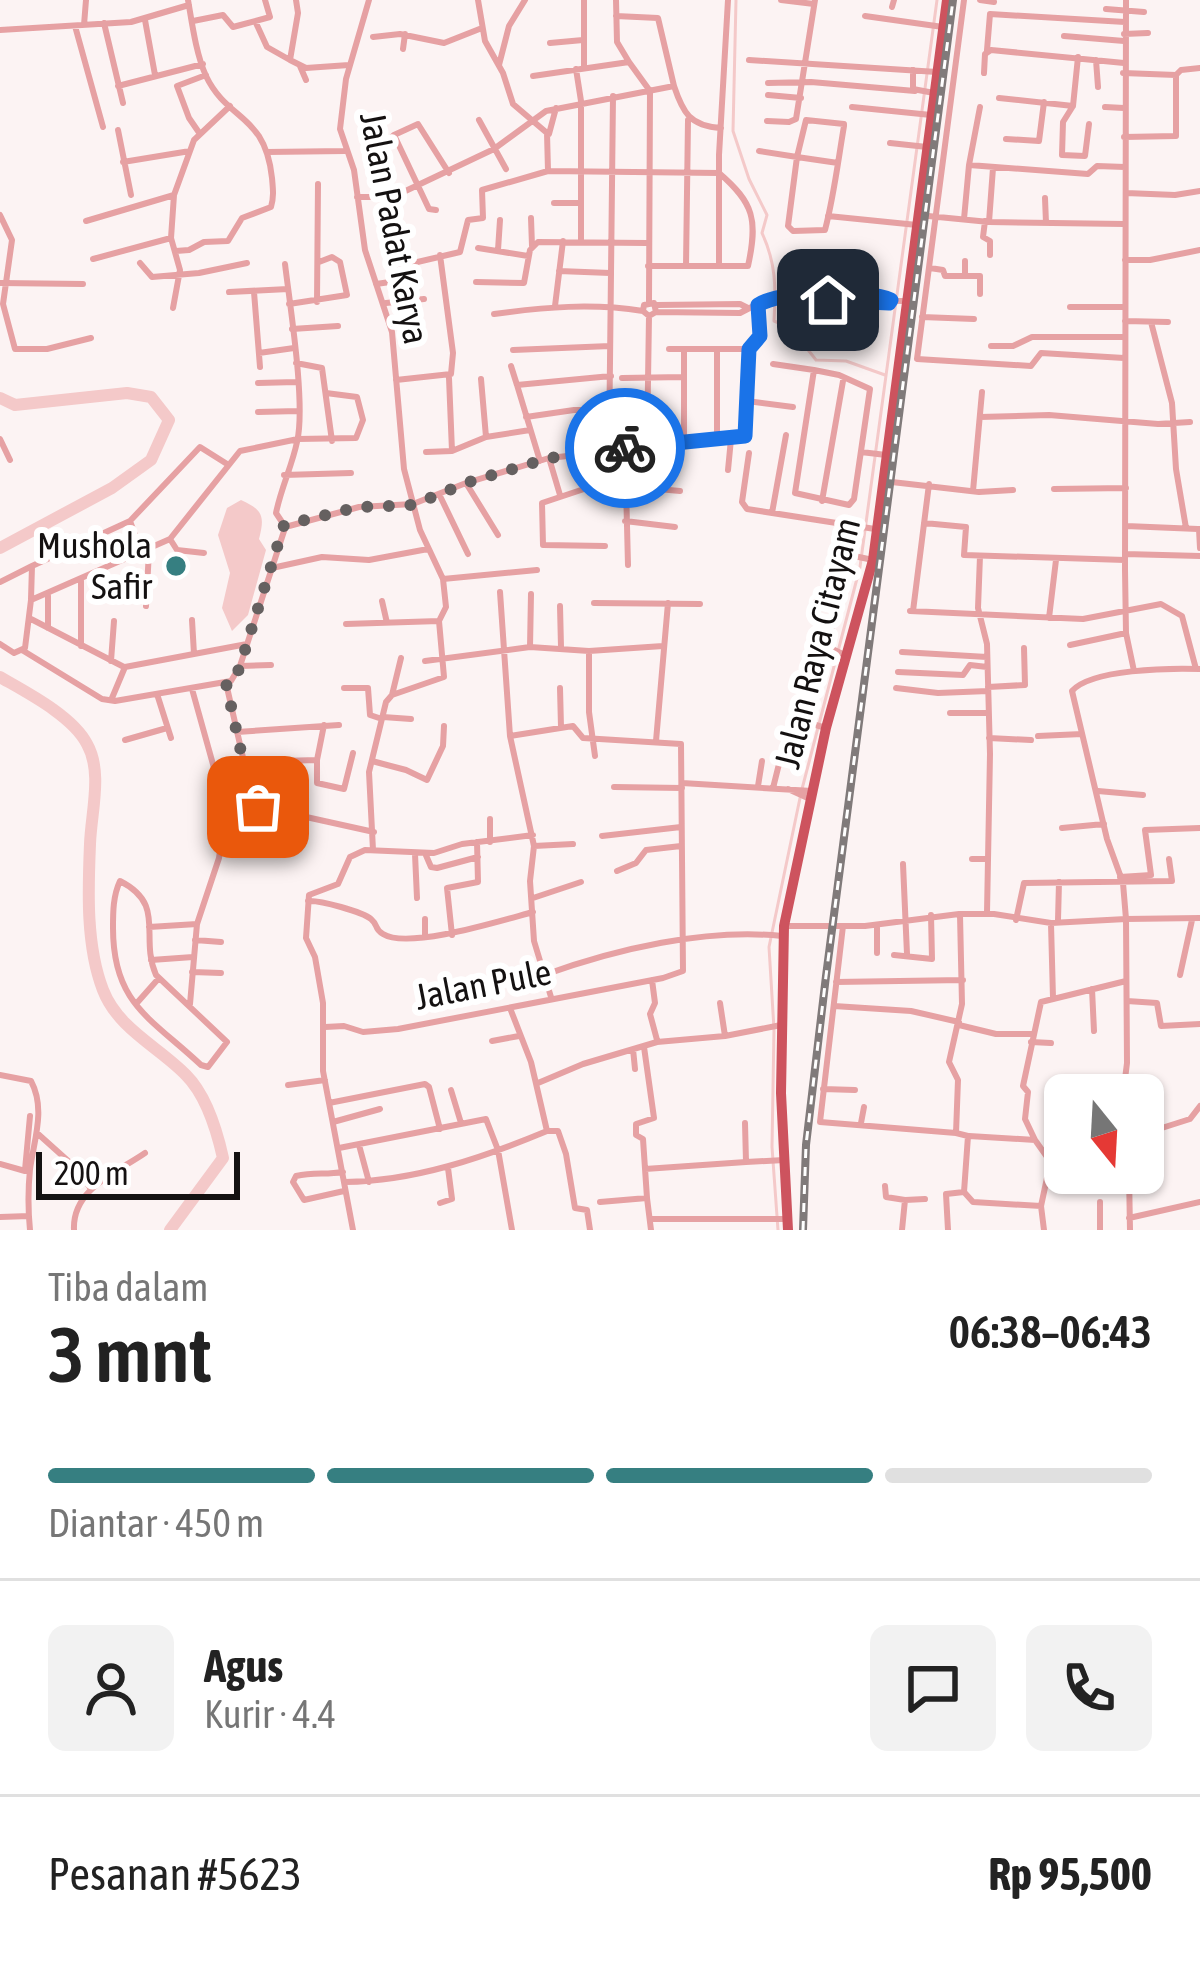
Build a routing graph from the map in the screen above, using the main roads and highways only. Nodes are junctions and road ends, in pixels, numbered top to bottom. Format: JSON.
{"nodes":[{"id":1,"x":946,"y":0,"type":"edge"},
{"id":2,"x":783,"y":1221,"type":"edge"}],
"edges":[{"from":1,"to":2,"type":"main road","name":"Jalan Raya Citayam"}]}
